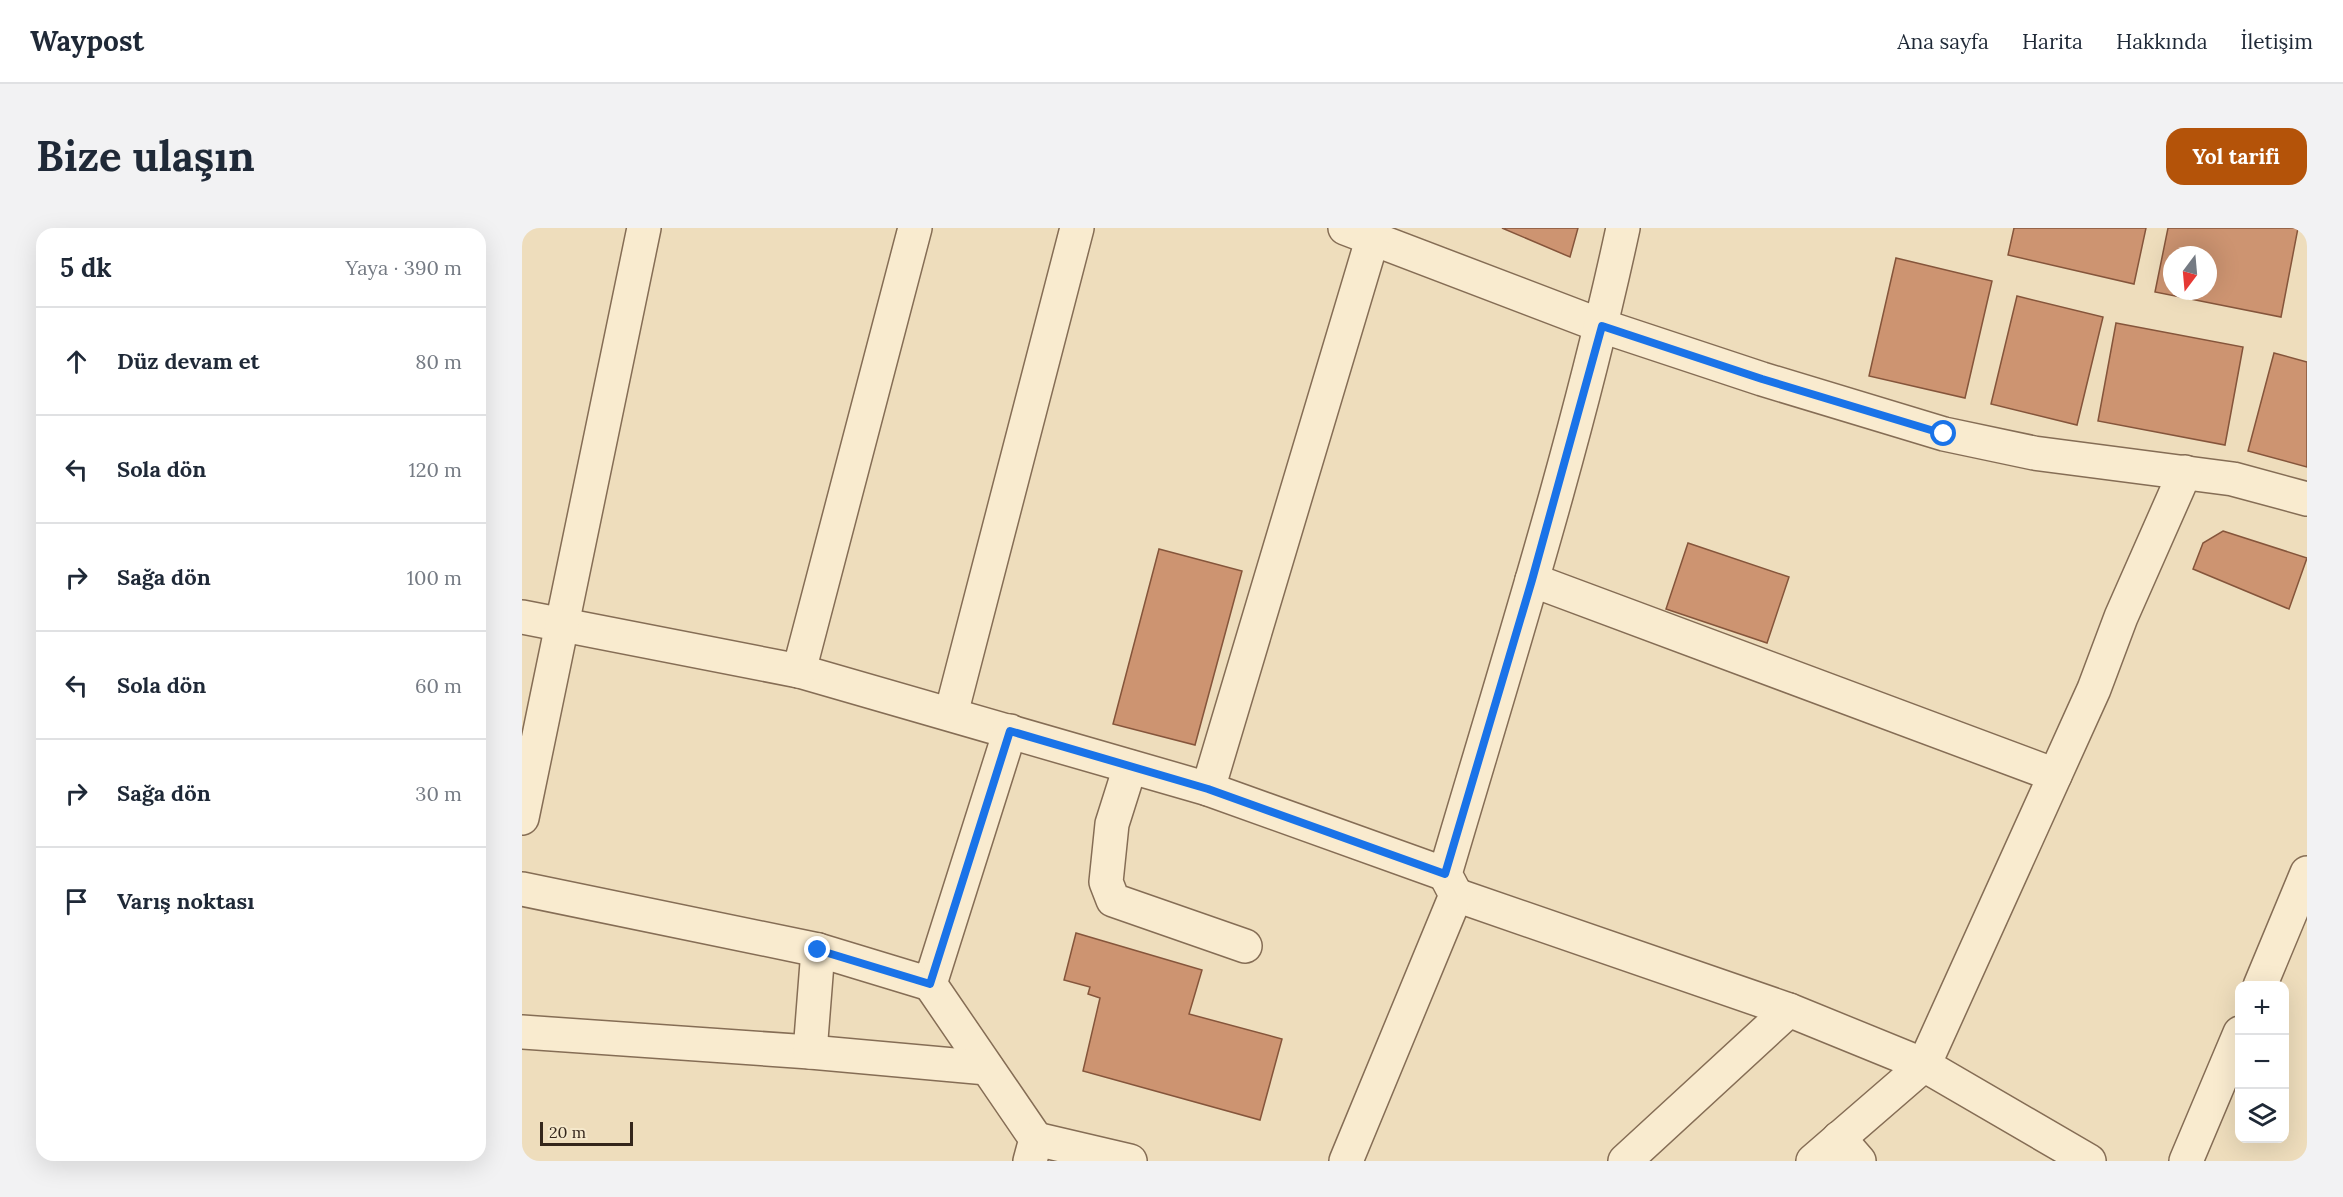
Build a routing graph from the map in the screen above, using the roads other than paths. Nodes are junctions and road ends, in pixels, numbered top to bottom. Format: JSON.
{"nodes":[{"id":1,"x":644,"y":228,"type":"edge"},
{"id":2,"x":915,"y":228,"type":"edge"},
{"id":3,"x":1077,"y":228,"type":"edge"},
{"id":4,"x":1623,"y":228,"type":"edge"},
{"id":5,"x":1359,"y":234,"type":"edge"},
{"id":6,"x":1602,"y":326,"type":"junction"},
{"id":7,"x":2185,"y":472,"type":"junction"},
{"id":8,"x":2307,"y":499,"type":"edge"},
{"id":9,"x":1532,"y":580,"type":"junction"},
{"id":10,"x":522,"y":617,"type":"edge"},
{"id":11,"x":561,"y":624,"type":"junction"},
{"id":12,"x":798,"y":671,"type":"junction"},
{"id":13,"x":951,"y":714,"type":"junction"},
{"id":14,"x":1010,"y":731,"type":"junction"},
{"id":15,"x":1130,"y":767,"type":"junction"},
{"id":16,"x":2055,"y":775,"type":"junction"},
{"id":17,"x":1208,"y":789,"type":"junction"},
{"id":18,"x":522,"y":818,"type":"edge"},
{"id":19,"x":2307,"y":873,"type":"edge"},
{"id":20,"x":1450,"y":884,"type":"junction"},
{"id":21,"x":522,"y":889,"type":"edge"},
{"id":22,"x":1245,"y":946,"type":"dead end"},
{"id":23,"x":818,"y":950,"type":"junction"},
{"id":24,"x":2262,"y":981,"type":"edge"},
{"id":25,"x":930,"y":984,"type":"junction"},
{"id":26,"x":1789,"y":1010,"type":"junction"},
{"id":27,"x":522,"y":1032,"type":"edge"},
{"id":28,"x":2239,"y":1035,"type":"edge"},
{"id":29,"x":810,"y":1052,"type":"junction"},
{"id":30,"x":1924,"y":1065,"type":"junction"},
{"id":31,"x":987,"y":1068,"type":"junction"},
{"id":32,"x":1033,"y":1150,"type":"edge"},
{"id":33,"x":1849,"y":1150,"type":"edge"},
{"id":34,"x":1130,"y":1161,"type":"edge"},
{"id":35,"x":1346,"y":1161,"type":"edge"},
{"id":36,"x":1624,"y":1161,"type":"edge"},
{"id":37,"x":1813,"y":1161,"type":"edge"},
{"id":38,"x":2089,"y":1161,"type":"edge"},
{"id":39,"x":2186,"y":1161,"type":"edge"}],
"edges":[{"from":1,"to":11,"type":"street"},
{"from":2,"to":12,"type":"street"},
{"from":3,"to":13,"type":"street"},
{"from":4,"to":6,"type":"street"},
{"from":5,"to":6,"type":"street"},
{"from":5,"to":17,"type":"street"},
{"from":6,"to":7,"type":"street"},
{"from":6,"to":9,"type":"street"},
{"from":7,"to":8,"type":"street"},
{"from":7,"to":16,"type":"street"},
{"from":9,"to":16,"type":"street"},
{"from":9,"to":20,"type":"street"},
{"from":10,"to":11,"type":"street"},
{"from":11,"to":12,"type":"street"},
{"from":11,"to":18,"type":"street"},
{"from":12,"to":13,"type":"street"},
{"from":13,"to":14,"type":"street"},
{"from":14,"to":15,"type":"street"},
{"from":14,"to":25,"type":"street"},
{"from":15,"to":17,"type":"street"},
{"from":15,"to":22,"type":"street"},
{"from":16,"to":30,"type":"street"},
{"from":17,"to":20,"type":"street"},
{"from":19,"to":24,"type":"street"},
{"from":20,"to":26,"type":"street"},
{"from":20,"to":35,"type":"street"},
{"from":21,"to":23,"type":"street"},
{"from":23,"to":25,"type":"street"},
{"from":23,"to":29,"type":"street"},
{"from":25,"to":31,"type":"street"},
{"from":26,"to":30,"type":"street"},
{"from":26,"to":36,"type":"street"},
{"from":27,"to":29,"type":"street"},
{"from":28,"to":39,"type":"street"},
{"from":29,"to":31,"type":"street"},
{"from":30,"to":33,"type":"street"},
{"from":30,"to":38,"type":"street"},
{"from":31,"to":32,"type":"street"},
{"from":32,"to":34,"type":"street"},
{"from":33,"to":37,"type":"street"}]}
